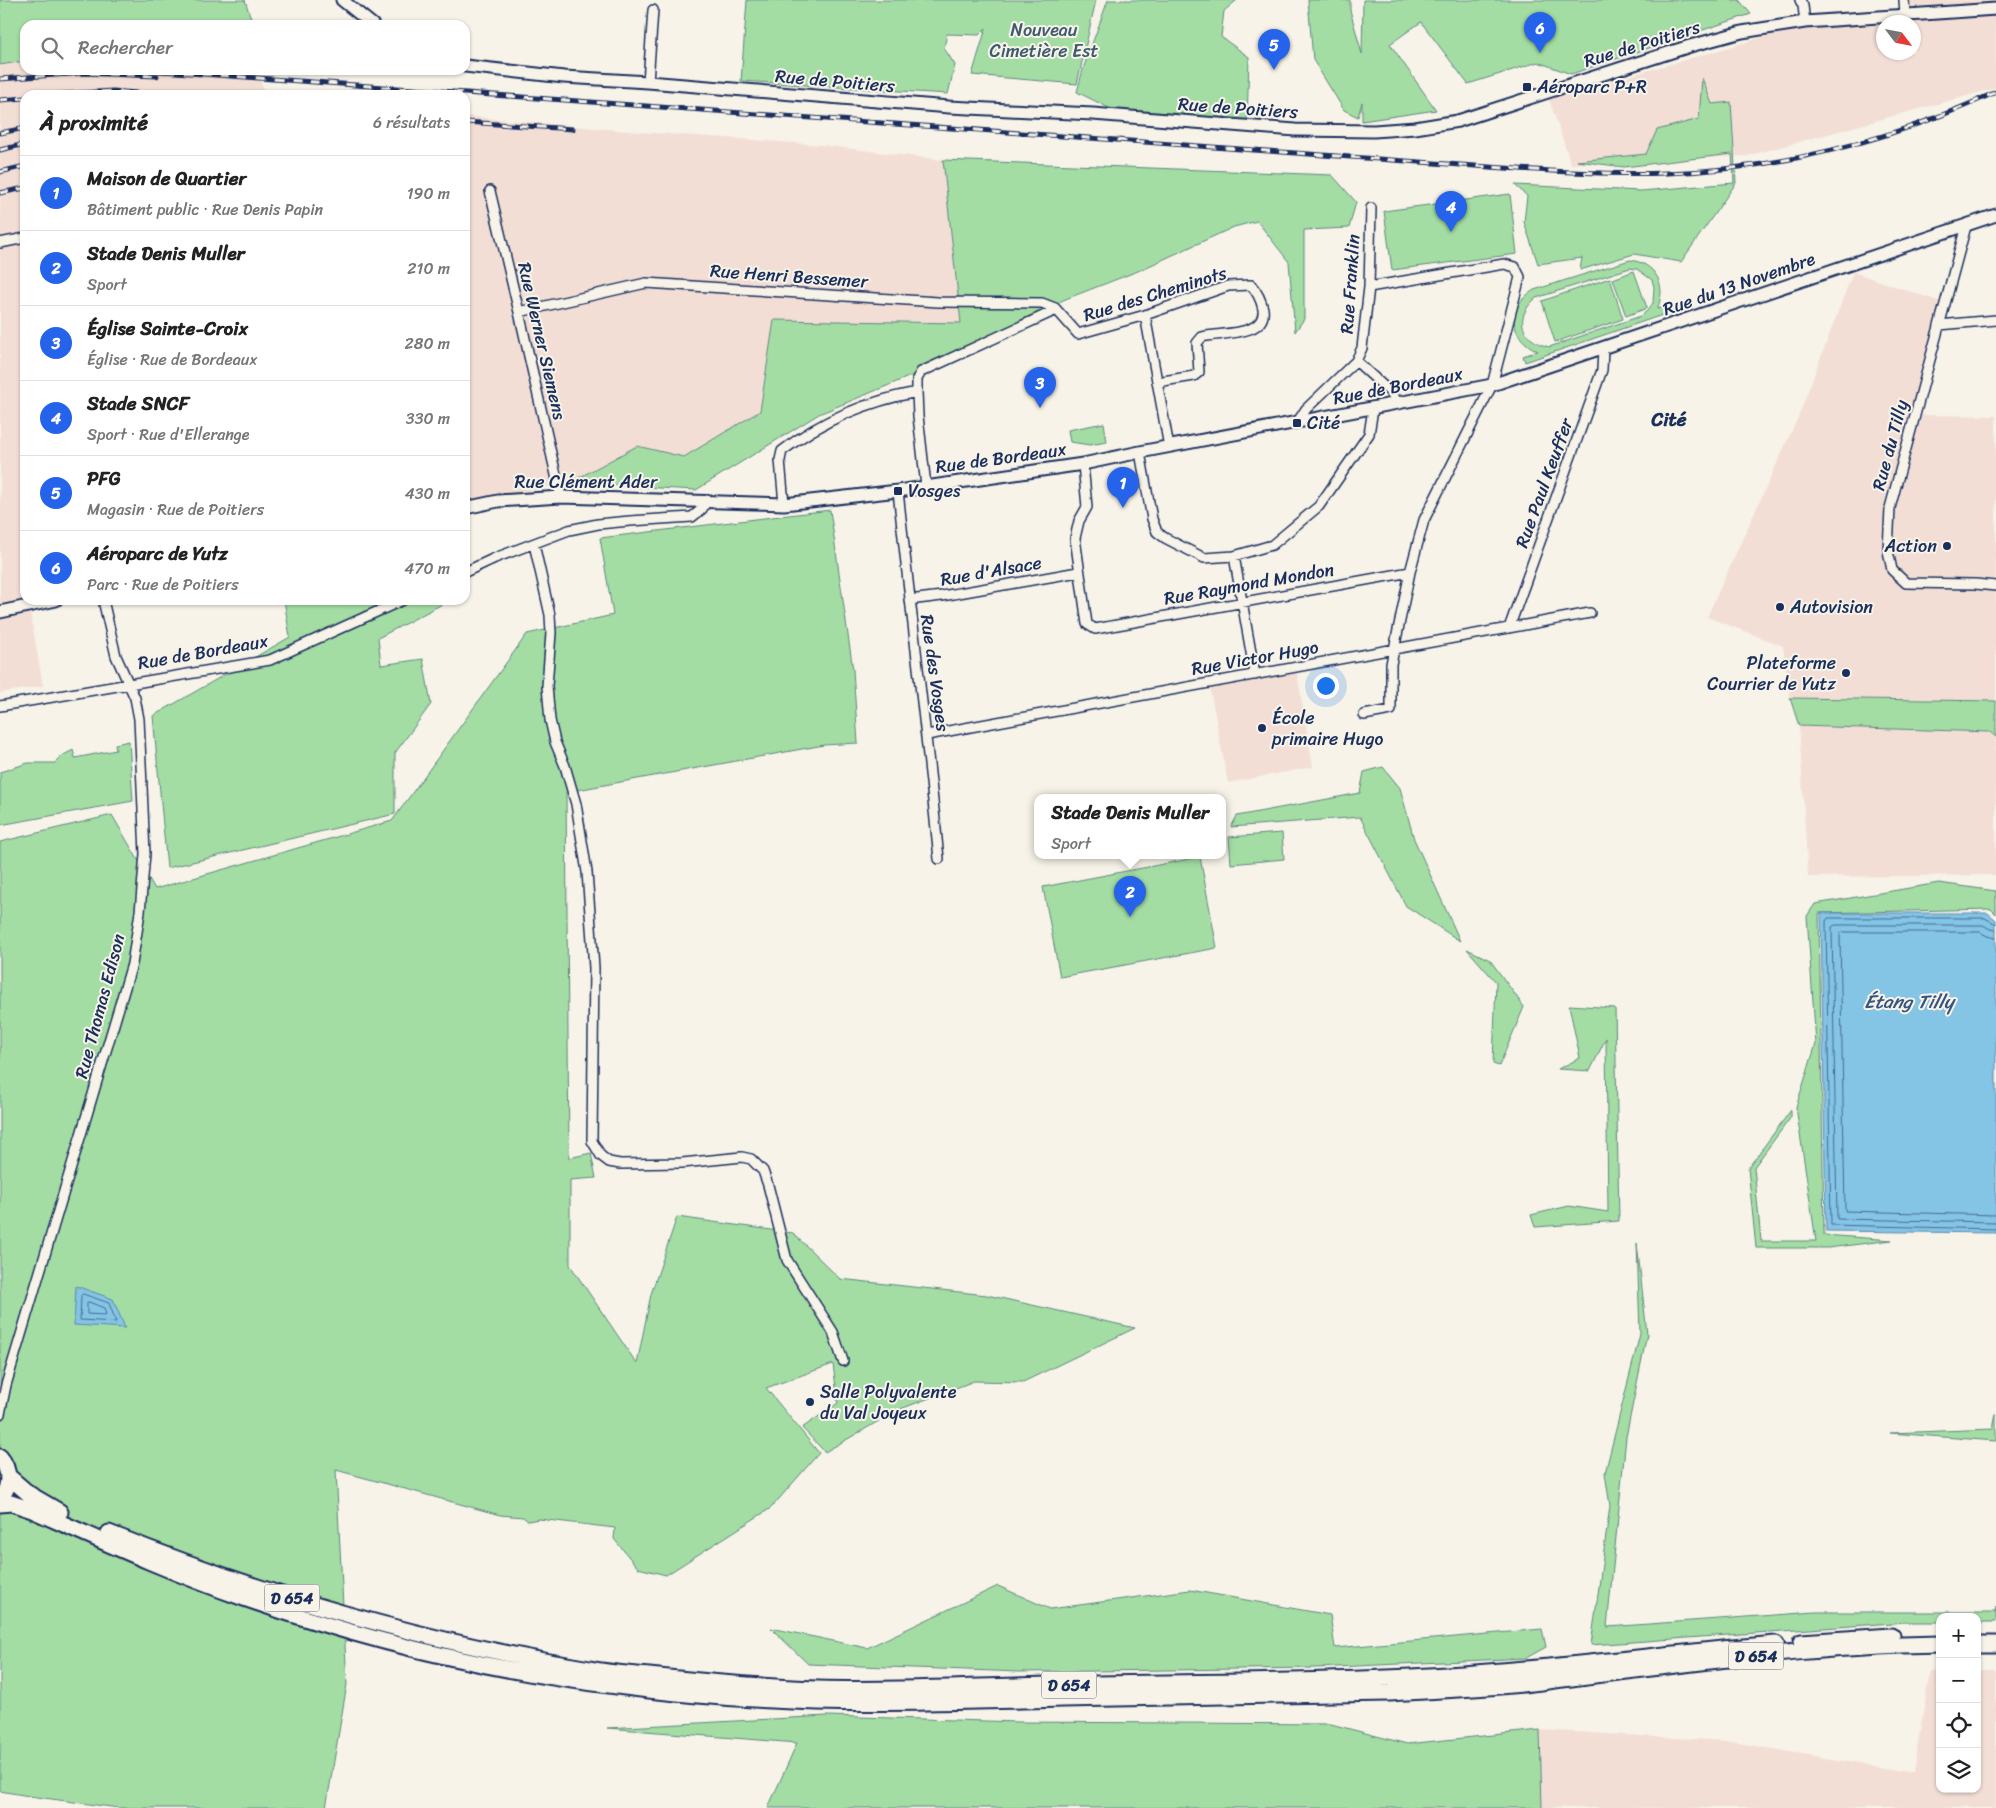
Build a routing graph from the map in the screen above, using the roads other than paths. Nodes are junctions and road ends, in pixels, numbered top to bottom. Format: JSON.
{"nodes":[{"id":1,"x":342,"y":0,"type":"edge"},
{"id":2,"x":1800,"y":0,"type":"edge"},
{"id":3,"x":1904,"y":0,"type":"edge"},
{"id":4,"x":1994,"y":6,"type":"edge"},
{"id":5,"x":653,"y":10,"type":"dead end"},
{"id":6,"x":1905,"y":15,"type":"joint"},
{"id":7,"x":1876,"y":17,"type":"edge"},
{"id":8,"x":367,"y":20,"type":"edge"},
{"id":9,"x":1805,"y":22,"type":"junction"},
{"id":10,"x":470,"y":67,"type":"edge"},
{"id":11,"x":648,"y":82,"type":"junction"},
{"id":12,"x":490,"y":191,"type":"dead end"},
{"id":13,"x":1371,"y":208,"type":"dead end"},
{"id":14,"x":1996,"y":215,"type":"edge"},
{"id":15,"x":1966,"y":226,"type":"junction"},
{"id":16,"x":20,"y":239,"type":"edge"},
{"id":17,"x":0,"y":243,"type":"edge"},
{"id":18,"x":1369,"y":287,"type":"junction"},
{"id":19,"x":519,"y":312,"type":"junction"},
{"id":20,"x":1058,"y":312,"type":"junction"},
{"id":21,"x":1145,"y":315,"type":"junction"},
{"id":22,"x":1996,"y":320,"type":"edge"},
{"id":23,"x":1939,"y":325,"type":"junction"},
{"id":24,"x":1603,"y":349,"type":"junction"},
{"id":25,"x":1356,"y":361,"type":"junction"},
{"id":26,"x":1157,"y":382,"type":"junction"},
{"id":27,"x":1492,"y":385,"type":"junction"},
{"id":28,"x":917,"y":392,"type":"junction"},
{"id":29,"x":1399,"y":404,"type":"junction"},
{"id":30,"x":1373,"y":408,"type":"junction"},
{"id":31,"x":1297,"y":423,"type":"junction"},
{"id":32,"x":1169,"y":447,"type":"junction"},
{"id":33,"x":1140,"y":452,"type":"junction"},
{"id":34,"x":1083,"y":464,"type":"junction"},
{"id":35,"x":926,"y":486,"type":"junction"},
{"id":36,"x":898,"y":491,"type":"junction"},
{"id":37,"x":561,"y":497,"type":"junction"},
{"id":38,"x":707,"y":500,"type":"junction"},
{"id":39,"x":784,"y":504,"type":"junction"},
{"id":40,"x":470,"y":507,"type":"edge"},
{"id":41,"x":534,"y":544,"type":"junction"},
{"id":42,"x":1234,"y":556,"type":"junction"},
{"id":43,"x":470,"y":570,"type":"edge"},
{"id":44,"x":1078,"y":572,"type":"junction"},
{"id":45,"x":1410,"y":572,"type":"junction"},
{"id":46,"x":1996,"y":586,"type":"edge"},
{"id":47,"x":909,"y":600,"type":"junction"},
{"id":48,"x":1242,"y":602,"type":"junction"},
{"id":49,"x":33,"y":605,"type":"edge"},
{"id":50,"x":104,"y":605,"type":"edge"},
{"id":51,"x":392,"y":605,"type":"edge"},
{"id":52,"x":0,"y":612,"type":"edge"},
{"id":53,"x":1590,"y":613,"type":"dead end"},
{"id":54,"x":1509,"y":628,"type":"junction"},
{"id":55,"x":1394,"y":649,"type":"junction"},
{"id":56,"x":1255,"y":675,"type":"junction"},
{"id":57,"x":129,"y":684,"type":"junction"},
{"id":58,"x":0,"y":706,"type":"edge"},
{"id":59,"x":1364,"y":715,"type":"dead end"},
{"id":60,"x":927,"y":735,"type":"junction"},
{"id":61,"x":939,"y":859,"type":"dead end"},
{"id":62,"x":843,"y":1360,"type":"dead end"},
{"id":63,"x":6,"y":1385,"type":"junction"},
{"id":64,"x":0,"y":1397,"type":"edge"},
{"id":65,"x":0,"y":1414,"type":"edge"},
{"id":66,"x":0,"y":1457,"type":"edge"},
{"id":67,"x":8,"y":1476,"type":"junction"},
{"id":68,"x":0,"y":1499,"type":"edge"},
{"id":69,"x":0,"y":1504,"type":"edge"},
{"id":70,"x":1936,"y":1634,"type":"edge"},
{"id":71,"x":1981,"y":1634,"type":"edge"},
{"id":72,"x":1996,"y":1634,"type":"edge"},
{"id":73,"x":1936,"y":1644,"type":"edge"},
{"id":74,"x":1981,"y":1644,"type":"edge"},
{"id":75,"x":1996,"y":1644,"type":"edge"}],
"edges":[{"from":1,"to":8,"type":"street"},
{"from":2,"to":9,"type":"street"},
{"from":3,"to":6,"type":"street"},
{"from":4,"to":6,"type":"street","name":"Rue de Poitiers"},
{"from":5,"to":11,"type":"street"},
{"from":7,"to":9,"type":"street","name":"Rue de Poitiers"},
{"from":9,"to":11,"type":"street","name":"Rue de Poitiers"},
{"from":10,"to":11,"type":"street","name":"Rue de Poitiers"},
{"from":12,"to":19,"type":"street","name":"Rue Werner Siemens"},
{"from":13,"to":18,"type":"street","name":"Rue Franklin"},
{"from":14,"to":15,"type":"street","name":"Rue du 13 Novembre"},
{"from":15,"to":23,"type":"street","name":"Rue du Tilly"},
{"from":15,"to":24,"type":"street","name":"Rue du 13 Novembre"},
{"from":16,"to":17,"type":"street"},
{"from":18,"to":25,"type":"street","name":"Rue Franklin"},
{"from":18,"to":27,"type":"street"},
{"from":19,"to":20,"type":"street","name":"Rue Henri Bessemer"},
{"from":19,"to":37,"type":"street","name":"Rue Werner Siemens"},
{"from":20,"to":21,"type":"street","name":"Rue des Cheminots"},
{"from":20,"to":28,"type":"street","name":"Rue des Cheminots"},
{"from":21,"to":26,"type":"street"},
{"from":21,"to":26,"type":"street","name":"Rue des Cheminots"},
{"from":22,"to":23,"type":"street"},
{"from":23,"to":46,"type":"street","name":"Rue du Tilly"},
{"from":24,"to":27,"type":"street","name":"Rue du 13 Novembre"},
{"from":24,"to":54,"type":"street","name":"Rue Paul Keuffer"},
{"from":25,"to":29,"type":"street"},
{"from":25,"to":31,"type":"street"},
{"from":26,"to":32,"type":"street"},
{"from":27,"to":29,"type":"street","name":"Rue de Bordeaux"},
{"from":27,"to":45,"type":"street"},
{"from":28,"to":35,"type":"street"},
{"from":28,"to":39,"type":"street"},
{"from":29,"to":30,"type":"street","name":"Rue de Bordeaux"},
{"from":30,"to":31,"type":"street","name":"Rue de Bordeaux"},
{"from":30,"to":42,"type":"street"},
{"from":31,"to":32,"type":"street","name":"Rue de Bordeaux"},
{"from":32,"to":33,"type":"street","name":"Rue de Bordeaux"},
{"from":33,"to":34,"type":"street","name":"Rue de Bordeaux"},
{"from":33,"to":42,"type":"street"},
{"from":34,"to":35,"type":"street","name":"Rue de Bordeaux"},
{"from":34,"to":44,"type":"street"},
{"from":35,"to":36,"type":"street","name":"Rue de Bordeaux"},
{"from":36,"to":39,"type":"street","name":"Rue de Bordeaux"},
{"from":36,"to":47,"type":"street","name":"Rue des Vosges"},
{"from":37,"to":38,"type":"street","name":"Rue Clément Ader"},
{"from":37,"to":40,"type":"street","name":"Rue Clément Ader"},
{"from":38,"to":39,"type":"street","name":"Rue de Bordeaux"},
{"from":38,"to":41,"type":"street"},
{"from":41,"to":43,"type":"street"},
{"from":41,"to":62,"type":"street"},
{"from":42,"to":48,"type":"street"},
{"from":44,"to":47,"type":"street","name":"Rue d'Alsace"},
{"from":44,"to":48,"type":"street","name":"Rue Raymond Mondon"},
{"from":45,"to":48,"type":"street","name":"Rue Raymond Mondon"},
{"from":45,"to":55,"type":"street"},
{"from":47,"to":60,"type":"street","name":"Rue des Vosges"},
{"from":48,"to":56,"type":"street"},
{"from":49,"to":52,"type":"street"},
{"from":50,"to":57,"type":"street","name":"Rue Thomas Edison"},
{"from":51,"to":57,"type":"street","name":"Rue de Bordeaux"},
{"from":53,"to":54,"type":"street","name":"Rue Victor Hugo"},
{"from":54,"to":55,"type":"street","name":"Rue Victor Hugo"},
{"from":55,"to":56,"type":"street","name":"Rue Victor Hugo"},
{"from":55,"to":59,"type":"street"},
{"from":56,"to":60,"type":"street","name":"Rue Victor Hugo"},
{"from":57,"to":58,"type":"street","name":"Rue de Bordeaux"},
{"from":57,"to":63,"type":"street","name":"Rue Thomas Edison"},
{"from":60,"to":61,"type":"street","name":"Rue des Vosges"},
{"from":63,"to":64,"type":"street"},
{"from":63,"to":65,"type":"street"},
{"from":66,"to":67,"type":"highway"},
{"from":67,"to":68,"type":"highway"},
{"from":67,"to":70,"type":"highway","number":"D 654"},
{"from":69,"to":73,"type":"highway","number":"D 654"},
{"from":71,"to":72,"type":"highway"},
{"from":74,"to":75,"type":"highway"}]}
